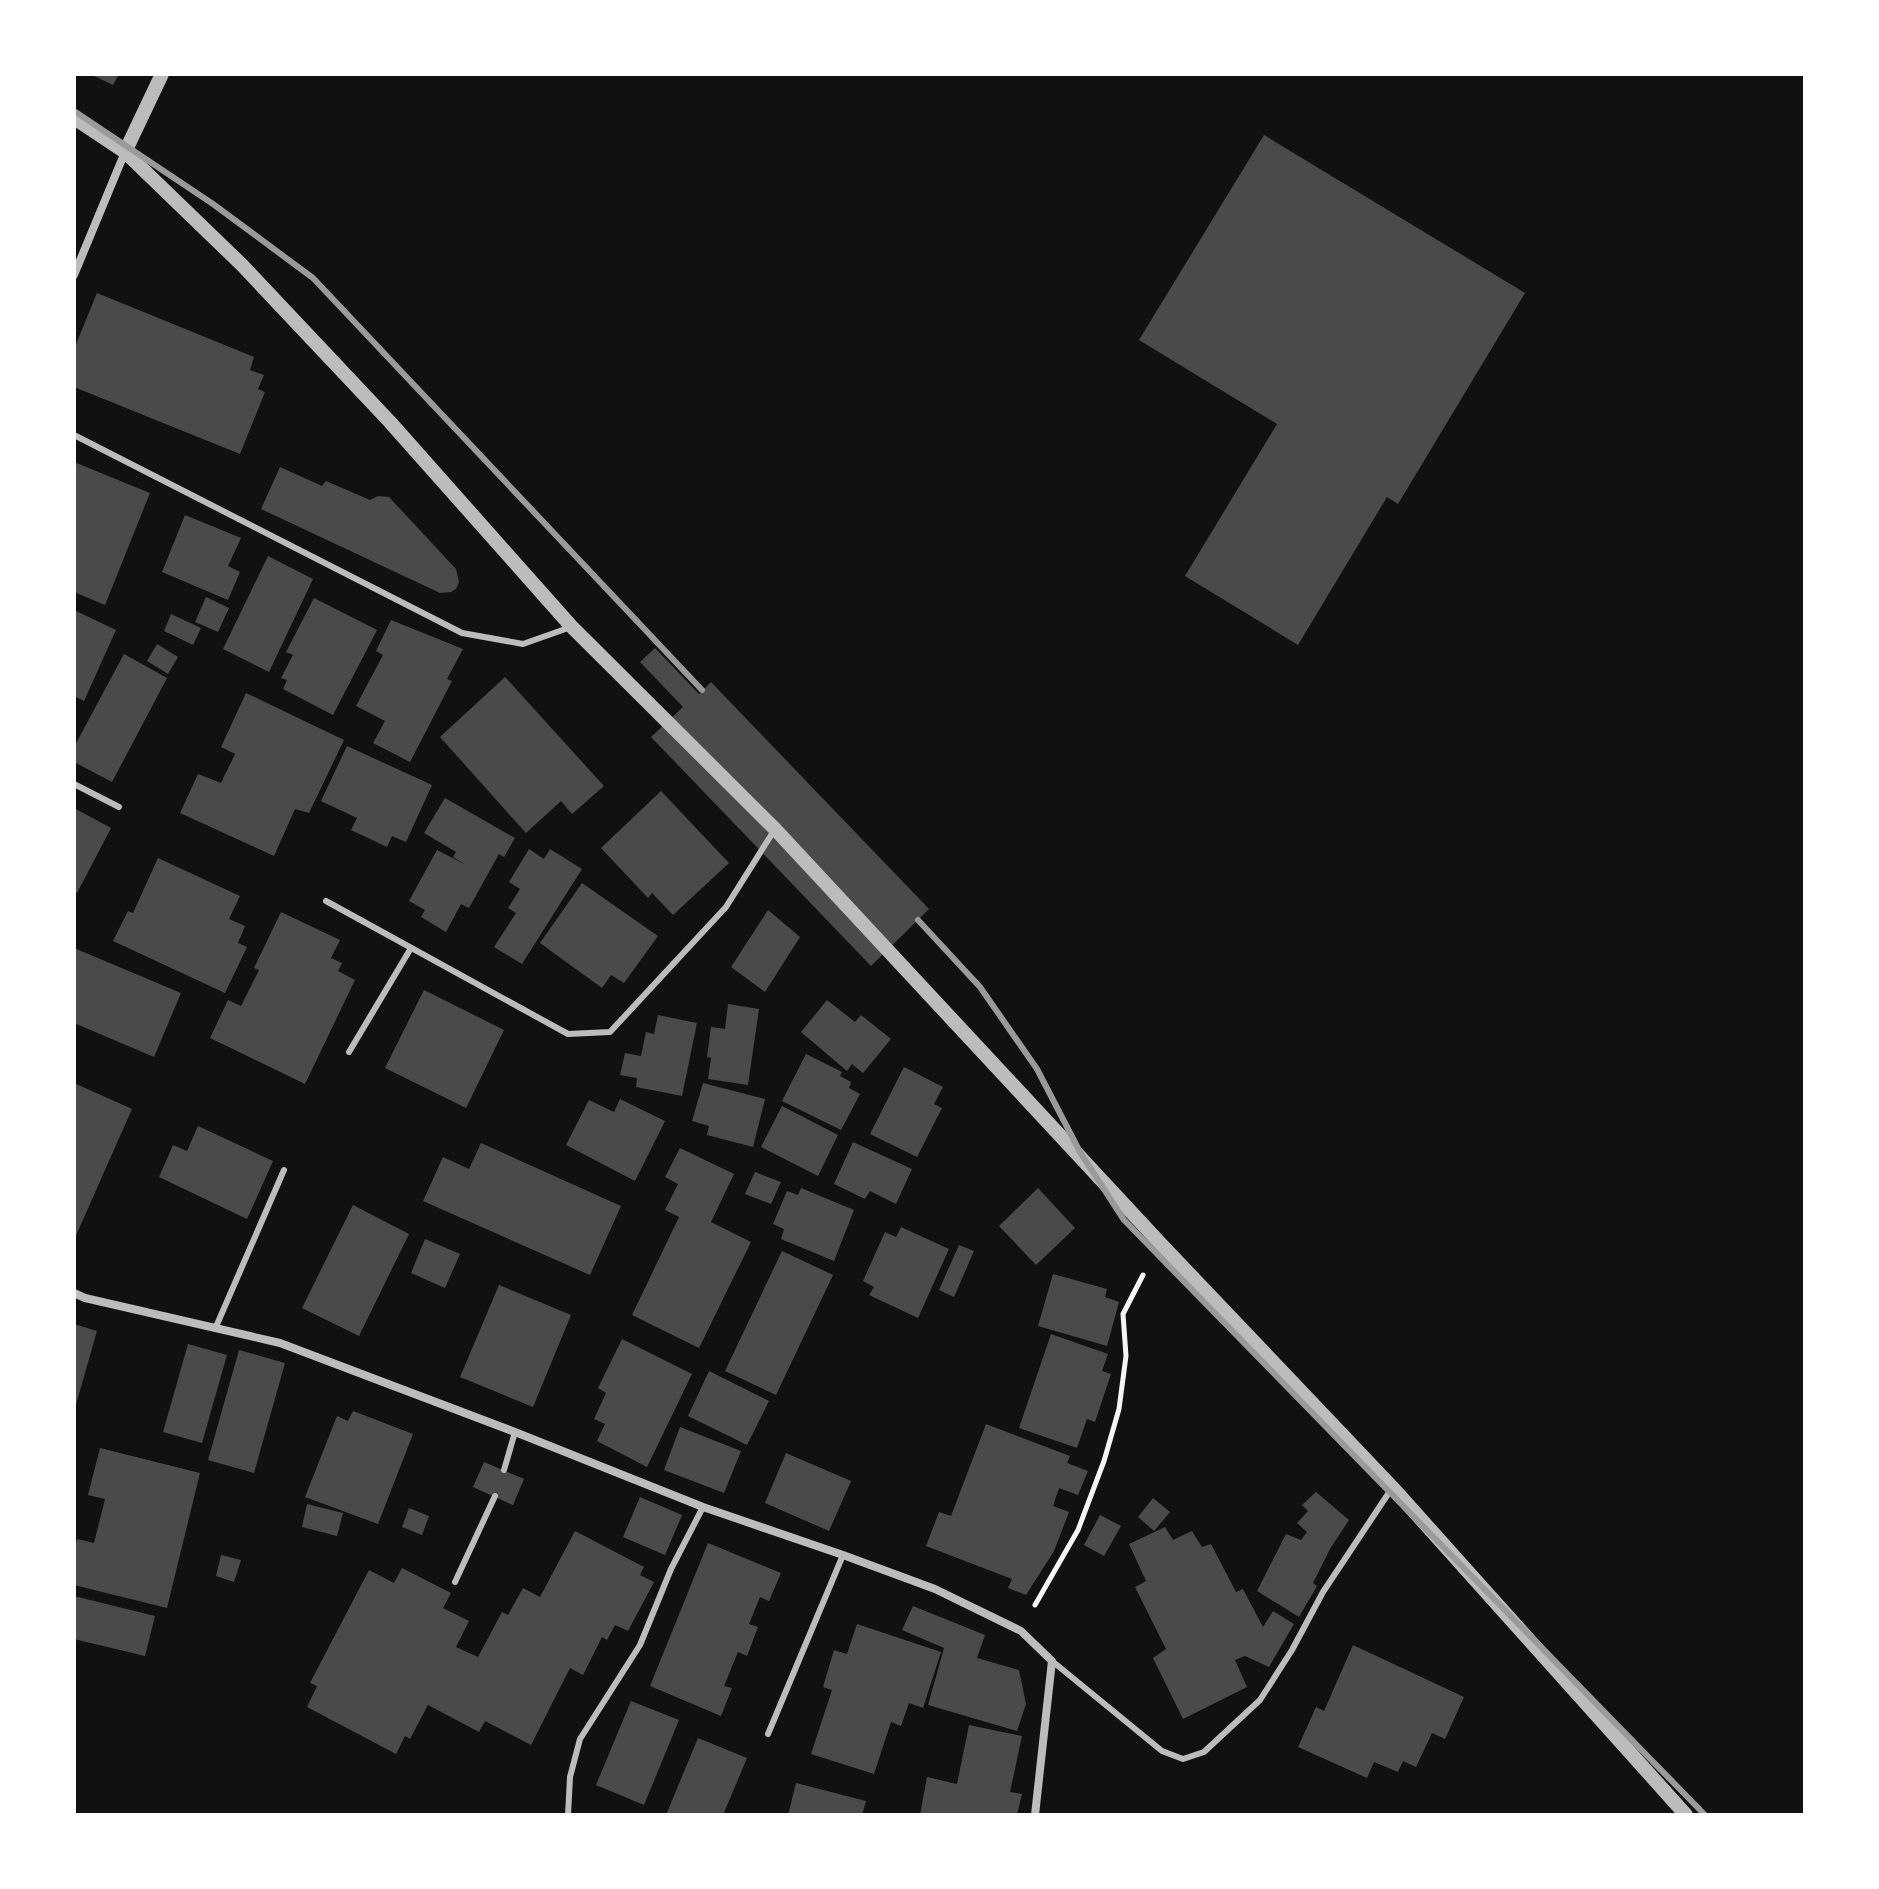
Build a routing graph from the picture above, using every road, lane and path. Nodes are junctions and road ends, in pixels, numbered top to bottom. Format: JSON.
{"nodes":[{"id":1,"x":162,"y":74,"type":"edge"},
{"id":2,"x":74,"y":118,"type":"edge"},
{"id":3,"x":125,"y":152,"type":"junction"},
{"id":4,"x":76,"y":262,"type":"edge"},
{"id":5,"x":74,"y":275,"type":"edge"},
{"id":6,"x":74,"y":435,"type":"edge"},
{"id":7,"x":571,"y":626,"type":"junction"},
{"id":8,"x":74,"y":784,"type":"edge"},
{"id":9,"x":119,"y":807,"type":"dead end"},
{"id":10,"x":775,"y":829,"type":"junction"},
{"id":11,"x":326,"y":901,"type":"dead end"},
{"id":12,"x":411,"y":948,"type":"junction"},
{"id":13,"x":349,"y":1052,"type":"dead end"},
{"id":14,"x":284,"y":1170,"type":"dead end"},
{"id":15,"x":1160,"y":1243,"type":"junction"},
{"id":16,"x":74,"y":1293,"type":"edge"},
{"id":17,"x":215,"y":1329,"type":"junction"},
{"id":18,"x":515,"y":1432,"type":"junction"},
{"id":19,"x":504,"y":1470,"type":"dead end"},
{"id":20,"x":1393,"y":1488,"type":"junction"},
{"id":21,"x":495,"y":1496,"type":"dead end"},
{"id":22,"x":703,"y":1507,"type":"junction"},
{"id":23,"x":843,"y":1555,"type":"junction"},
{"id":24,"x":455,"y":1582,"type":"dead end"},
{"id":25,"x":1021,"y":1631,"type":"junction"},
{"id":26,"x":1052,"y":1661,"type":"junction"},
{"id":27,"x":768,"y":1734,"type":"dead end"},
{"id":28,"x":568,"y":1815,"type":"edge"},
{"id":29,"x":1035,"y":1815,"type":"edge"},
{"id":30,"x":1686,"y":1815,"type":"edge"}],
"edges":[{"from":1,"to":3,"type":"street"},
{"from":2,"to":3,"type":"street"},
{"from":3,"to":4,"type":"street"},
{"from":3,"to":7,"type":"street"},
{"from":4,"to":5,"type":"street"},
{"from":6,"to":7,"type":"lane"},
{"from":7,"to":10,"type":"street"},
{"from":8,"to":9,"type":"lane"},
{"from":10,"to":12,"type":"lane"},
{"from":10,"to":15,"type":"street"},
{"from":11,"to":12,"type":"lane"},
{"from":12,"to":13,"type":"lane"},
{"from":14,"to":17,"type":"lane"},
{"from":15,"to":20,"type":"street"},
{"from":15,"to":25,"type":"path"},
{"from":16,"to":17,"type":"street"},
{"from":17,"to":18,"type":"street"},
{"from":18,"to":19,"type":"lane"},
{"from":18,"to":22,"type":"street"},
{"from":20,"to":26,"type":"lane"},
{"from":20,"to":30,"type":"street"},
{"from":21,"to":24,"type":"lane"},
{"from":22,"to":23,"type":"street"},
{"from":22,"to":28,"type":"lane"},
{"from":23,"to":25,"type":"street"},
{"from":23,"to":27,"type":"lane"},
{"from":25,"to":26,"type":"street"},
{"from":26,"to":29,"type":"street"}]}
